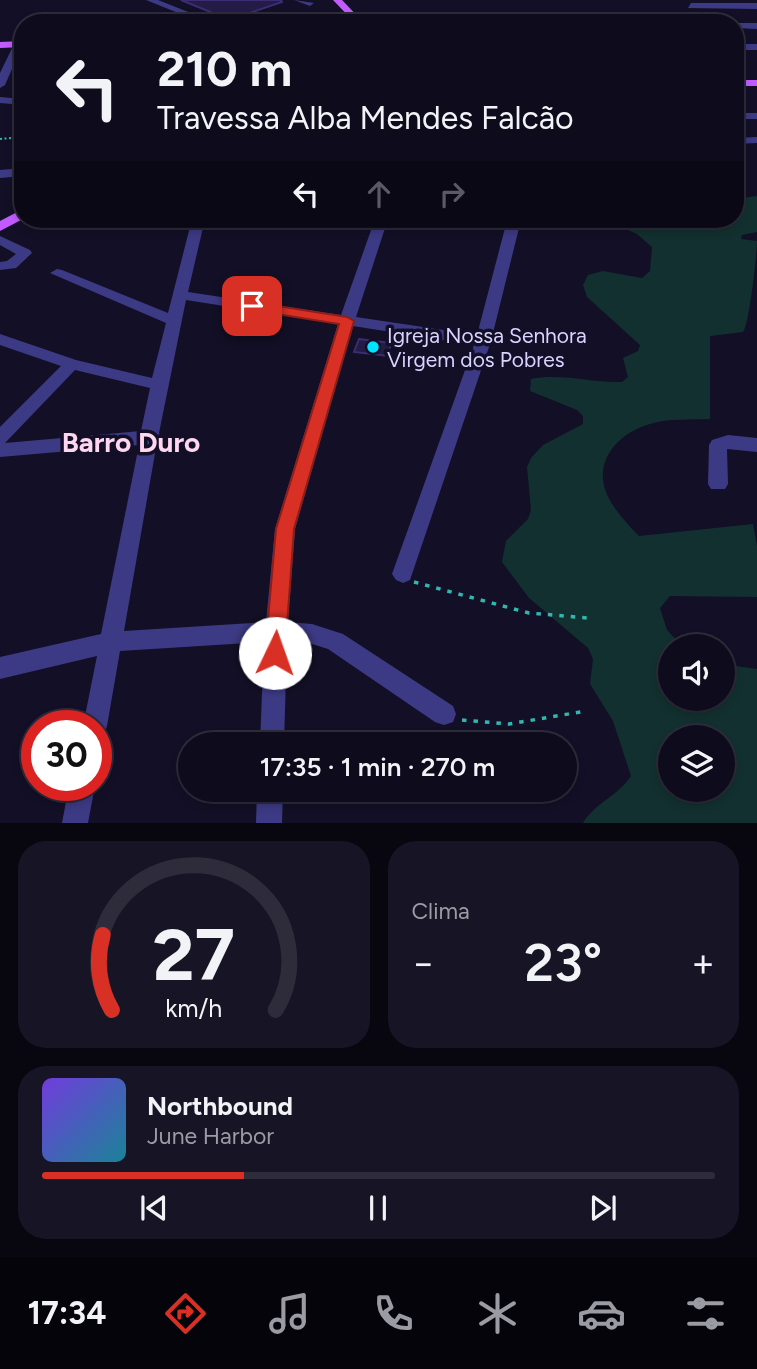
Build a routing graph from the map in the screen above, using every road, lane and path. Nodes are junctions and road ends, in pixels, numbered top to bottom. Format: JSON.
{"nodes":[{"id":1,"x":150,"y":0,"type":"edge"},
{"id":2,"x":298,"y":0,"type":"edge"},
{"id":3,"x":308,"y":0,"type":"edge"},
{"id":4,"x":331,"y":0,"type":"edge"},
{"id":5,"x":337,"y":0,"type":"edge"},
{"id":6,"x":691,"y":6,"type":"dead end"},
{"id":7,"x":757,"y":6,"type":"edge"},
{"id":8,"x":257,"y":13,"type":"dead end"},
{"id":9,"x":188,"y":14,"type":"edge"},
{"id":10,"x":251,"y":14,"type":"edge"},
{"id":11,"x":348,"y":14,"type":"edge"},
{"id":12,"x":350,"y":14,"type":"edge"},
{"id":13,"x":14,"y":57,"type":"edge"},
{"id":14,"x":0,"y":85,"type":"edge"},
{"id":15,"x":196,"y":228,"type":"edge"},
{"id":16,"x":379,"y":228,"type":"edge"},
{"id":17,"x":511,"y":228,"type":"edge"},
{"id":18,"x":0,"y":240,"type":"edge"},
{"id":19,"x":0,"y":266,"type":"edge"},
{"id":20,"x":58,"y":274,"type":"dead end"},
{"id":21,"x":180,"y":295,"type":"junction"},
{"id":22,"x":174,"y":321,"type":"junction"},
{"id":23,"x":347,"y":321,"type":"junction"},
{"id":24,"x":0,"y":339,"type":"edge"},
{"id":25,"x":483,"y":341,"type":"junction"},
{"id":26,"x":72,"y":364,"type":"junction"},
{"id":27,"x":159,"y":385,"type":"junction"},
{"id":28,"x":152,"y":437,"type":"junction"},
{"id":29,"x":0,"y":438,"type":"edge"},
{"id":30,"x":757,"y":445,"type":"edge"},
{"id":31,"x":0,"y":450,"type":"edge"},
{"id":32,"x":718,"y":484,"type":"dead end"},
{"id":33,"x":403,"y":574,"type":"joint"},
{"id":34,"x":588,"y":618,"type":"dead end"},
{"id":35,"x":276,"y":631,"type":"junction"},
{"id":36,"x":112,"y":642,"type":"junction"},
{"id":37,"x":0,"y":668,"type":"edge"},
{"id":38,"x":98,"y":710,"type":"edge"},
{"id":39,"x":586,"y":710,"type":"dead end"},
{"id":40,"x":444,"y":715,"type":"joint"},
{"id":41,"x":272,"y":732,"type":"edge"},
{"id":42,"x":79,"y":801,"type":"edge"},
{"id":43,"x":270,"y":802,"type":"edge"},
{"id":44,"x":75,"y":823,"type":"edge"},
{"id":45,"x":269,"y":823,"type":"edge"}],
"edges":[{"from":1,"to":9,"type":"street"},
{"from":2,"to":3,"type":"street"},
{"from":4,"to":11,"type":"main road"},
{"from":5,"to":12,"type":"main road"},
{"from":6,"to":7,"type":"street"},
{"from":8,"to":10,"type":"path"},
{"from":13,"to":14,"type":"street"},
{"from":15,"to":21,"type":"street"},
{"from":16,"to":23,"type":"street"},
{"from":17,"to":25,"type":"street"},
{"from":18,"to":19,"type":"street"},
{"from":20,"to":22,"type":"street"},
{"from":21,"to":22,"type":"street"},
{"from":21,"to":23,"type":"street"},
{"from":22,"to":27,"type":"street"},
{"from":23,"to":25,"type":"street"},
{"from":23,"to":35,"type":"street"},
{"from":24,"to":26,"type":"street"},
{"from":25,"to":33,"type":"street"},
{"from":26,"to":27,"type":"street"},
{"from":26,"to":29,"type":"street"},
{"from":27,"to":28,"type":"street"},
{"from":28,"to":31,"type":"street"},
{"from":28,"to":36,"type":"street"},
{"from":30,"to":32,"type":"street"},
{"from":33,"to":34,"type":"path"},
{"from":35,"to":36,"type":"street"},
{"from":35,"to":40,"type":"street"},
{"from":35,"to":41,"type":"street"},
{"from":36,"to":37,"type":"street"},
{"from":36,"to":38,"type":"street"},
{"from":39,"to":40,"type":"path"},
{"from":42,"to":44,"type":"street"},
{"from":43,"to":45,"type":"street"}]}
